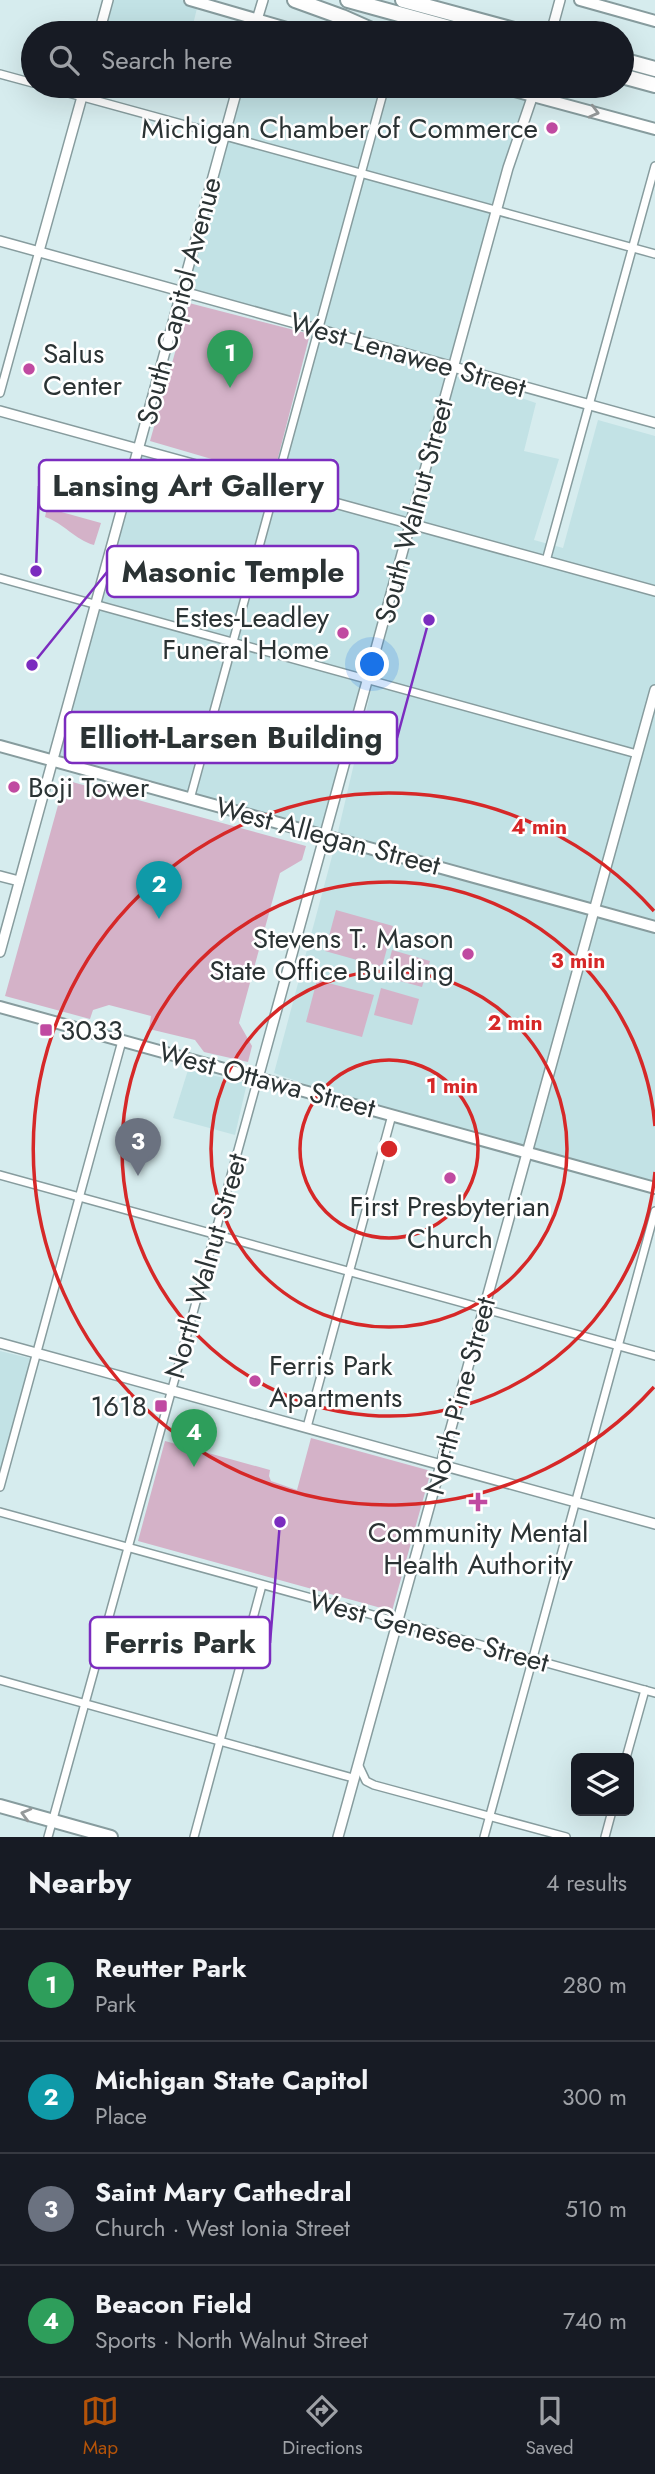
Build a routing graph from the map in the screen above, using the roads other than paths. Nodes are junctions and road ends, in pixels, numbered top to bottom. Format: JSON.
{"nodes":[{"id":1,"x":108,"y":0,"type":"edge"},
{"id":2,"x":190,"y":0,"type":"edge"},
{"id":3,"x":262,"y":0,"type":"edge"},
{"id":4,"x":295,"y":0,"type":"edge"},
{"id":5,"x":348,"y":0,"type":"edge"},
{"id":6,"x":403,"y":0,"type":"edge"},
{"id":7,"x":560,"y":0,"type":"edge"},
{"id":8,"x":580,"y":0,"type":"edge"},
{"id":9,"x":257,"y":20,"type":"junction"},
{"id":10,"x":102,"y":21,"type":"edge"},
{"id":11,"x":261,"y":21,"type":"edge"},
{"id":12,"x":351,"y":21,"type":"edge"},
{"id":13,"x":424,"y":21,"type":"edge"},
{"id":14,"x":481,"y":21,"type":"edge"},
{"id":15,"x":554,"y":21,"type":"edge"},
{"id":16,"x":655,"y":21,"type":"edge"},
{"id":17,"x":634,"y":63,"type":"edge"},
{"id":18,"x":655,"y":68,"type":"edge"},
{"id":19,"x":0,"y":74,"type":"edge"},
{"id":20,"x":21,"y":80,"type":"edge"},
{"id":21,"x":634,"y":80,"type":"edge"},
{"id":22,"x":652,"y":85,"type":"edge"},
{"id":23,"x":81,"y":98,"type":"edge"},
{"id":24,"x":89,"y":98,"type":"edge"},
{"id":25,"x":235,"y":98,"type":"edge"},
{"id":26,"x":382,"y":98,"type":"edge"},
{"id":27,"x":532,"y":98,"type":"edge"},
{"id":28,"x":559,"y":98,"type":"edge"},
{"id":29,"x":655,"y":129,"type":"edge"},
{"id":30,"x":224,"y":135,"type":"junction"},
{"id":31,"x":655,"y":166,"type":"edge"},
{"id":32,"x":361,"y":173,"type":"junction"},
{"id":33,"x":497,"y":210,"type":"junction"},
{"id":34,"x":0,"y":241,"type":"edge"},
{"id":35,"x":632,"y":248,"type":"junction"},
{"id":36,"x":39,"y":251,"type":"junction"},
{"id":37,"x":655,"y":254,"type":"edge"},
{"id":38,"x":182,"y":292,"type":"junction"},
{"id":39,"x":318,"y":330,"type":"junction"},
{"id":40,"x":453,"y":367,"type":"junction"},
{"id":41,"x":0,"y":393,"type":"edge"},
{"id":42,"x":589,"y":405,"type":"junction"},
{"id":43,"x":0,"y":411,"type":"edge"},
{"id":44,"x":655,"y":423,"type":"edge"},
{"id":45,"x":140,"y":449,"type":"junction"},
{"id":46,"x":276,"y":486,"type":"junction"},
{"id":47,"x":411,"y":523,"type":"junction"},
{"id":48,"x":546,"y":561,"type":"junction"},
{"id":49,"x":0,"y":578,"type":"edge"},
{"id":50,"x":655,"y":591,"type":"edge"},
{"id":51,"x":95,"y":605,"type":"junction"},
{"id":52,"x":233,"y":643,"type":"junction"},
{"id":53,"x":368,"y":680,"type":"junction"},
{"id":54,"x":655,"y":690,"type":"edge"},
{"id":55,"x":0,"y":746,"type":"edge"},
{"id":56,"x":637,"y":754,"type":"junction"},
{"id":57,"x":51,"y":760,"type":"junction"},
{"id":58,"x":190,"y":799,"type":"junction"},
{"id":59,"x":325,"y":836,"type":"junction"},
{"id":60,"x":0,"y":876,"type":"edge"},
{"id":61,"x":19,"y":881,"type":"junction"},
{"id":62,"x":593,"y":910,"type":"junction"},
{"id":63,"x":655,"y":927,"type":"edge"},
{"id":64,"x":0,"y":952,"type":"edge"},
{"id":65,"x":285,"y":979,"type":"joint"},
{"id":66,"x":0,"y":1007,"type":"edge"},
{"id":67,"x":122,"y":1041,"type":"junction"},
{"id":68,"x":258,"y":1078,"type":"junction"},
{"id":69,"x":392,"y":1115,"type":"junction"},
{"id":70,"x":527,"y":1152,"type":"junction"},
{"id":71,"x":0,"y":1175,"type":"edge"},
{"id":72,"x":655,"y":1188,"type":"edge"},
{"id":73,"x":80,"y":1197,"type":"junction"},
{"id":74,"x":655,"y":1211,"type":"edge"},
{"id":75,"x":214,"y":1234,"type":"junction"},
{"id":76,"x":349,"y":1271,"type":"junction"},
{"id":77,"x":484,"y":1308,"type":"junction"},
{"id":78,"x":0,"y":1343,"type":"edge"},
{"id":79,"x":619,"y":1346,"type":"junction"},
{"id":80,"x":37,"y":1353,"type":"junction"},
{"id":81,"x":655,"y":1356,"type":"edge"},
{"id":82,"x":171,"y":1391,"type":"junction"},
{"id":83,"x":307,"y":1427,"type":"junction"},
{"id":84,"x":441,"y":1464,"type":"junction"},
{"id":85,"x":0,"y":1487,"type":"edge"},
{"id":86,"x":576,"y":1501,"type":"junction"},
{"id":87,"x":0,"y":1512,"type":"edge"},
{"id":88,"x":655,"y":1524,"type":"edge"},
{"id":89,"x":127,"y":1548,"type":"junction"},
{"id":90,"x":262,"y":1585,"type":"junction"},
{"id":91,"x":397,"y":1622,"type":"junction"},
{"id":92,"x":532,"y":1659,"type":"junction"},
{"id":93,"x":0,"y":1680,"type":"edge"},
{"id":94,"x":645,"y":1690,"type":"junction"},
{"id":95,"x":655,"y":1693,"type":"edge"},
{"id":96,"x":84,"y":1704,"type":"junction"},
{"id":97,"x":220,"y":1742,"type":"junction"},
{"id":98,"x":627,"y":1753,"type":"edge"},
{"id":99,"x":358,"y":1763,"type":"junction"},
{"id":100,"x":354,"y":1778,"type":"junction"},
{"id":101,"x":0,"y":1807,"type":"edge"},
{"id":102,"x":489,"y":1816,"type":"junction"},
{"id":103,"x":611,"y":1816,"type":"edge"},
{"id":104,"x":53,"y":1821,"type":"junction"},
{"id":105,"x":48,"y":1837,"type":"edge"},
{"id":106,"x":111,"y":1837,"type":"edge"},
{"id":107,"x":194,"y":1837,"type":"edge"},
{"id":108,"x":338,"y":1837,"type":"edge"},
{"id":109,"x":484,"y":1837,"type":"edge"},
{"id":110,"x":566,"y":1837,"type":"edge"},
{"id":111,"x":605,"y":1837,"type":"edge"}],
"edges":[{"from":1,"to":10,"type":"street"},
{"from":2,"to":9,"type":"main road"},
{"from":3,"to":9,"type":"street"},
{"from":4,"to":12,"type":"highway"},
{"from":5,"to":13,"type":"highway"},
{"from":6,"to":14,"type":"highway"},
{"from":7,"to":15,"type":"street"},
{"from":8,"to":16,"type":"main road"},
{"from":9,"to":11,"type":"main road"},
{"from":17,"to":18,"type":"highway"},
{"from":19,"to":20,"type":"street"},
{"from":21,"to":22,"type":"highway"},
{"from":23,"to":36,"type":"street"},
{"from":24,"to":30,"type":"street"},
{"from":25,"to":30,"type":"street","name":"South Capitol Avenue"},
{"from":26,"to":32,"type":"street"},
{"from":27,"to":33,"type":"street","name":"South Walnut Street"},
{"from":28,"to":29,"type":"main road","one_way":true},
{"from":30,"to":32,"type":"street"},
{"from":30,"to":38,"type":"street","name":"South Capitol Avenue"},
{"from":31,"to":35,"type":"street"},
{"from":32,"to":33,"type":"street"},
{"from":32,"to":39,"type":"street"},
{"from":33,"to":35,"type":"street"},
{"from":33,"to":40,"type":"street","name":"South Walnut Street"},
{"from":34,"to":36,"type":"street","name":"West Lenawee Street"},
{"from":35,"to":37,"type":"street"},
{"from":35,"to":42,"type":"street"},
{"from":36,"to":38,"type":"street","name":"West Lenawee Street"},
{"from":36,"to":41,"type":"street"},
{"from":38,"to":39,"type":"street","name":"West Lenawee Street"},
{"from":38,"to":45,"type":"street","name":"South Capitol Avenue"},
{"from":39,"to":40,"type":"street","name":"West Lenawee Street"},
{"from":39,"to":46,"type":"street"},
{"from":40,"to":42,"type":"street","name":"West Lenawee Street"},
{"from":40,"to":47,"type":"street","name":"South Walnut Street"},
{"from":42,"to":44,"type":"street","name":"West Lenawee Street"},
{"from":42,"to":48,"type":"street"},
{"from":43,"to":45,"type":"street"},
{"from":45,"to":46,"type":"street"},
{"from":45,"to":51,"type":"street","name":"South Capitol Avenue"},
{"from":46,"to":47,"type":"street"},
{"from":46,"to":52,"type":"street"},
{"from":47,"to":48,"type":"street"},
{"from":47,"to":53,"type":"street","name":"South Walnut Street"},
{"from":48,"to":50,"type":"street"},
{"from":49,"to":51,"type":"street"},
{"from":51,"to":52,"type":"street"},
{"from":51,"to":57,"type":"street","name":"South Capitol Avenue"},
{"from":52,"to":53,"type":"street"},
{"from":52,"to":58,"type":"street"},
{"from":53,"to":56,"type":"street"},
{"from":53,"to":59,"type":"street","name":"South Walnut Street"},
{"from":54,"to":56,"type":"street","name":"North Pine Street"},
{"from":55,"to":57,"type":"main road","name":"West Allegan Street"},
{"from":56,"to":62,"type":"street","name":"North Pine Street"},
{"from":57,"to":58,"type":"main road","name":"West Allegan Street"},
{"from":57,"to":61,"type":"street","name":"South Capitol Avenue"},
{"from":58,"to":59,"type":"main road","name":"West Allegan Street"},
{"from":59,"to":62,"type":"main road","name":"West Allegan Street"},
{"from":59,"to":65,"type":"street","name":"South Walnut Street"},
{"from":60,"to":61,"type":"street"},
{"from":61,"to":64,"type":"street","name":"South Capitol Avenue"},
{"from":62,"to":63,"type":"main road","name":"West Allegan Street"},
{"from":62,"to":70,"type":"street","name":"North Pine Street"},
{"from":65,"to":68,"type":"street","name":"North Walnut Street"},
{"from":66,"to":67,"type":"main road","name":"West Ottawa Street"},
{"from":67,"to":68,"type":"main road","name":"West Ottawa Street"},
{"from":67,"to":73,"type":"street"},
{"from":68,"to":69,"type":"main road","name":"West Ottawa Street"},
{"from":68,"to":75,"type":"street","name":"North Walnut Street"},
{"from":69,"to":70,"type":"main road","name":"West Ottawa Street"},
{"from":69,"to":76,"type":"street"},
{"from":70,"to":72,"type":"main road","name":"West Ottawa Street"},
{"from":70,"to":77,"type":"street","name":"North Pine Street"},
{"from":71,"to":73,"type":"street"},
{"from":73,"to":75,"type":"street"},
{"from":73,"to":80,"type":"street"},
{"from":74,"to":79,"type":"street"},
{"from":75,"to":76,"type":"street"},
{"from":75,"to":82,"type":"street","name":"North Walnut Street"},
{"from":76,"to":77,"type":"street"},
{"from":76,"to":83,"type":"street"},
{"from":77,"to":79,"type":"street"},
{"from":77,"to":84,"type":"street","name":"North Pine Street"},
{"from":78,"to":80,"type":"street"},
{"from":79,"to":81,"type":"street"},
{"from":79,"to":86,"type":"street"},
{"from":80,"to":82,"type":"street"},
{"from":80,"to":85,"type":"street"},
{"from":82,"to":83,"type":"street"},
{"from":82,"to":89,"type":"street","name":"North Walnut Street"},
{"from":83,"to":84,"type":"street"},
{"from":84,"to":86,"type":"street"},
{"from":84,"to":91,"type":"street","name":"North Pine Street"},
{"from":86,"to":88,"type":"street"},
{"from":86,"to":92,"type":"street"},
{"from":87,"to":89,"type":"street","name":"West Genesee Street"},
{"from":89,"to":90,"type":"street","name":"West Genesee Street"},
{"from":89,"to":96,"type":"street","name":"North Walnut Street"},
{"from":90,"to":91,"type":"street","name":"West Genesee Street"},
{"from":90,"to":97,"type":"street"},
{"from":91,"to":92,"type":"street","name":"West Genesee Street"},
{"from":91,"to":99,"type":"street","name":"North Pine Street"},
{"from":92,"to":94,"type":"street","name":"West Genesee Street"},
{"from":92,"to":102,"type":"street"},
{"from":93,"to":96,"type":"street"},
{"from":94,"to":95,"type":"street","name":"West Genesee Street"},
{"from":94,"to":98,"type":"street"},
{"from":96,"to":97,"type":"street"},
{"from":96,"to":104,"type":"street","name":"North Walnut Street"},
{"from":97,"to":100,"type":"street"},
{"from":97,"to":107,"type":"street"},
{"from":99,"to":100,"type":"street","name":"North Pine Street"},
{"from":99,"to":102,"type":"street"},
{"from":100,"to":108,"type":"street","name":"North Pine Street"},
{"from":104,"to":101,"type":"main road","one_way":true},
{"from":102,"to":109,"type":"street"},
{"from":102,"to":110,"type":"street"},
{"from":103,"to":111,"type":"street"},
{"from":104,"to":105,"type":"street","name":"North Walnut Street"},
{"from":104,"to":106,"type":"main road"}]}
